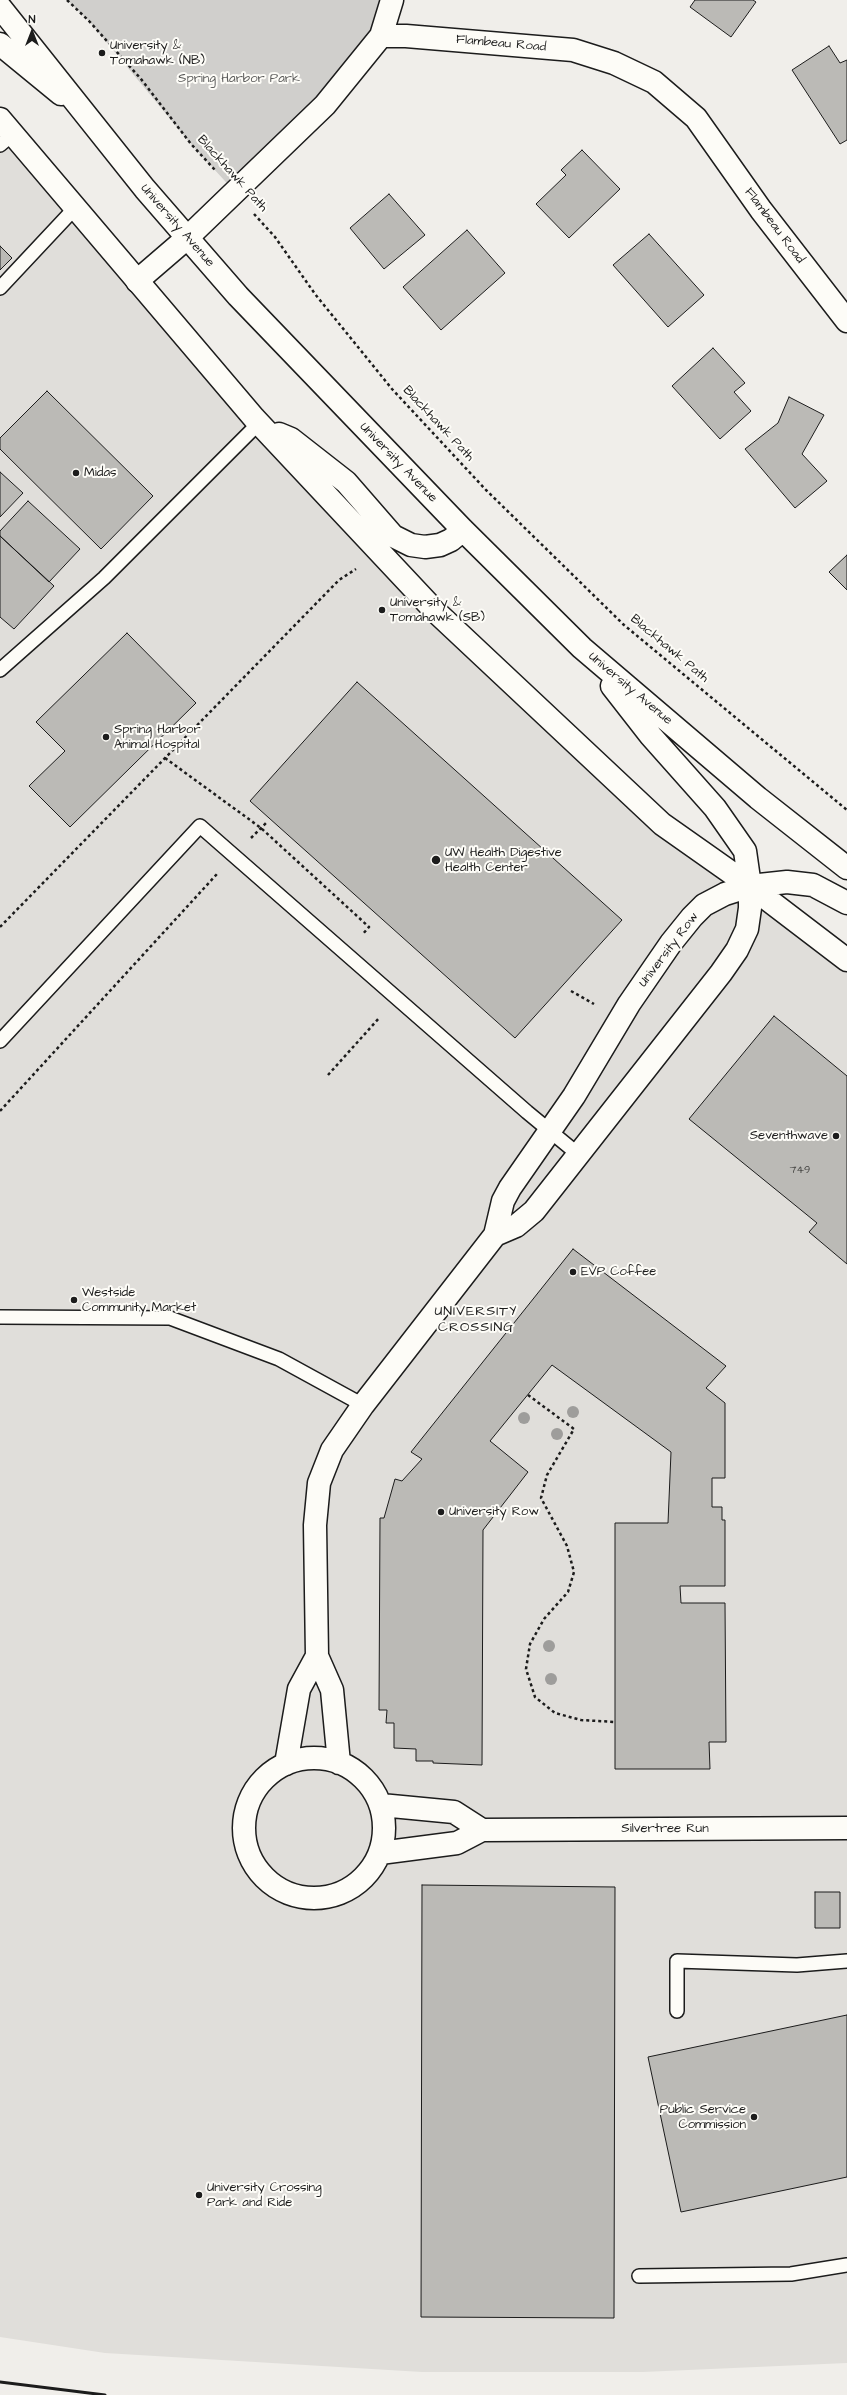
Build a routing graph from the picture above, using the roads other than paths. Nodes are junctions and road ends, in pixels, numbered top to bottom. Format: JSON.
{"nodes":[{"id":1,"x":392,"y":0,"type":"edge"},
{"id":2,"x":0,"y":7,"type":"edge"},
{"id":3,"x":381,"y":36,"type":"junction"},
{"id":4,"x":0,"y":44,"type":"edge"},
{"id":5,"x":90,"y":117,"type":"junction"},
{"id":6,"x":4,"y":133,"type":"edge"},
{"id":7,"x":75,"y":208,"type":"junction"},
{"id":8,"x":187,"y":238,"type":"junction"},
{"id":9,"x":137,"y":281,"type":"junction"},
{"id":10,"x":0,"y":288,"type":"edge"},
{"id":11,"x":847,"y":320,"type":"edge"},
{"id":12,"x":259,"y":423,"type":"junction"},
{"id":13,"x":463,"y":530,"type":"junction"},
{"id":14,"x":582,"y":648,"type":"junction"},
{"id":15,"x":0,"y":670,"type":"edge"},
{"id":16,"x":847,"y":868,"type":"edge"},
{"id":17,"x":750,"y":886,"type":"junction"},
{"id":18,"x":847,"y":902,"type":"edge"},
{"id":19,"x":847,"y":960,"type":"edge"},
{"id":20,"x":0,"y":1041,"type":"edge"},
{"id":21,"x":550,"y":1131,"type":"junction"},
{"id":22,"x":579,"y":1155,"type":"junction"},
{"id":23,"x":496,"y":1235,"type":"junction"},
{"id":24,"x":0,"y":1317,"type":"edge"},
{"id":25,"x":363,"y":1405,"type":"junction"},
{"id":26,"x":317,"y":1656,"type":"junction"},
{"id":27,"x":339,"y":1763,"type":"junction"},
{"id":28,"x":286,"y":1764,"type":"junction"},
{"id":29,"x":381,"y":1806,"type":"junction"},
{"id":30,"x":847,"y":1828,"type":"edge"},
{"id":31,"x":482,"y":1830,"type":"junction"},
{"id":32,"x":380,"y":1853,"type":"junction"},
{"id":33,"x":847,"y":1961,"type":"edge"},
{"id":34,"x":677,"y":2010,"type":"dead end"},
{"id":35,"x":847,"y":2265,"type":"edge"},
{"id":36,"x":639,"y":2276,"type":"dead end"}],
"edges":[{"from":1,"to":3,"type":"street"},
{"from":2,"to":5,"type":"street","name":"University Avenue"},
{"from":3,"to":8,"type":"street"},
{"from":3,"to":11,"type":"street","name":"Flambeau Road"},
{"from":4,"to":5,"type":"street"},
{"from":5,"to":8,"type":"street","name":"University Avenue"},
{"from":6,"to":7,"type":"street"},
{"from":7,"to":9,"type":"street"},
{"from":7,"to":10,"type":"lane"},
{"from":8,"to":9,"type":"street"},
{"from":8,"to":13,"type":"street","name":"University Avenue"},
{"from":9,"to":12,"type":"street"},
{"from":12,"to":13,"type":"street"},
{"from":12,"to":15,"type":"lane"},
{"from":12,"to":17,"type":"street"},
{"from":13,"to":14,"type":"street","name":"University Avenue"},
{"from":14,"to":16,"type":"street","name":"University Avenue"},
{"from":14,"to":17,"type":"street"},
{"from":17,"to":18,"type":"street"},
{"from":17,"to":19,"type":"street"},
{"from":17,"to":21,"type":"street","name":"University Row"},
{"from":17,"to":22,"type":"street","name":"University Row"},
{"from":20,"to":21,"type":"lane"},
{"from":21,"to":22,"type":"lane"},
{"from":21,"to":23,"type":"street","name":"University Row"},
{"from":22,"to":23,"type":"street","name":"University Row"},
{"from":23,"to":25,"type":"street","name":"University Row"},
{"from":24,"to":25,"type":"lane"},
{"from":25,"to":26,"type":"street","name":"University Row"},
{"from":26,"to":27,"type":"street","name":"University Row"},
{"from":26,"to":28,"type":"street","name":"University Row"},
{"from":27,"to":28,"type":"street"},
{"from":27,"to":29,"type":"street"},
{"from":28,"to":32,"type":"street"},
{"from":29,"to":31,"type":"street"},
{"from":29,"to":32,"type":"street"},
{"from":30,"to":31,"type":"street","name":"Silvertree Run"},
{"from":31,"to":32,"type":"street","name":"Silvertree Run"},
{"from":33,"to":34,"type":"lane"},
{"from":35,"to":36,"type":"lane"}]}
